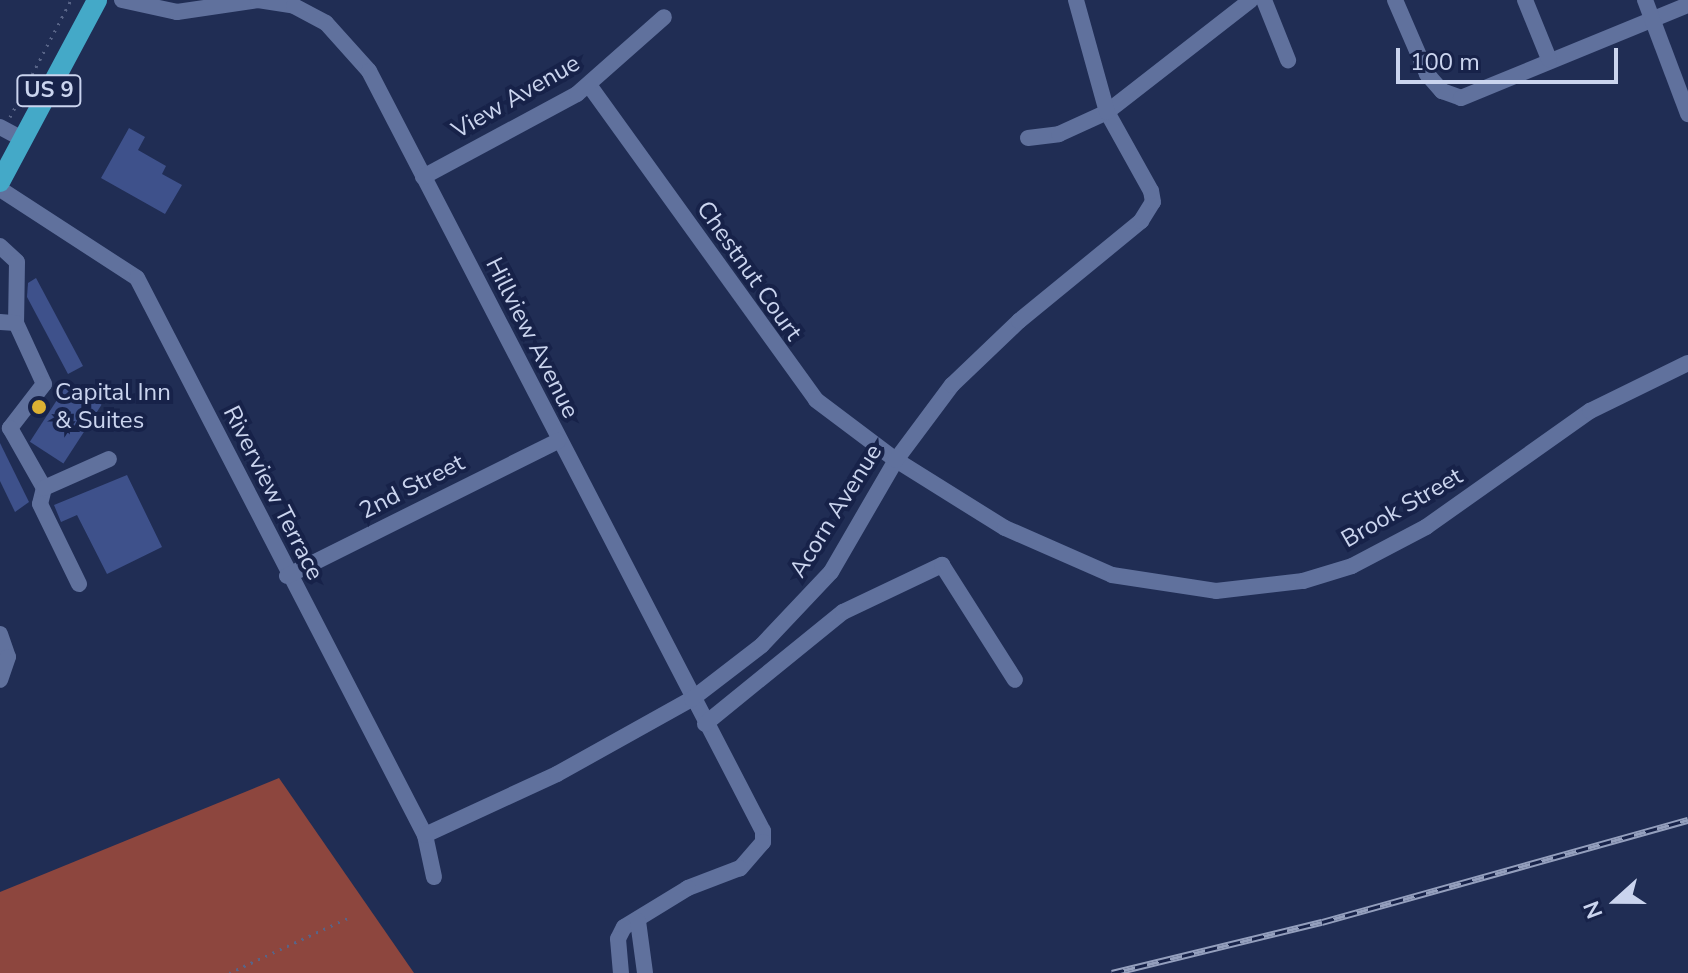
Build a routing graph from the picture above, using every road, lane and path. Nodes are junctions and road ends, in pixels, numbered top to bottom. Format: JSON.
{"nodes":[{"id":1,"x":71,"y":0,"type":"edge"},
{"id":2,"x":97,"y":0,"type":"edge"},
{"id":3,"x":122,"y":0,"type":"edge"},
{"id":4,"x":1076,"y":0,"type":"edge"},
{"id":5,"x":1251,"y":0,"type":"edge"},
{"id":6,"x":1264,"y":0,"type":"edge"},
{"id":7,"x":1395,"y":0,"type":"edge"},
{"id":8,"x":1525,"y":0,"type":"edge"},
{"id":9,"x":1645,"y":0,"type":"edge"},
{"id":10,"x":1688,"y":5,"type":"edge"},
{"id":11,"x":664,"y":17,"type":"dead end"},
{"id":12,"x":1651,"y":18,"type":"junction"},
{"id":13,"x":1549,"y":59,"type":"junction"},
{"id":14,"x":1288,"y":60,"type":"dead end"},
{"id":15,"x":589,"y":85,"type":"junction"},
{"id":16,"x":1107,"y":112,"type":"junction"},
{"id":17,"x":1688,"y":114,"type":"edge"},
{"id":18,"x":2,"y":128,"type":"edge"},
{"id":19,"x":1028,"y":138,"type":"dead end"},
{"id":20,"x":23,"y":139,"type":"junction"},
{"id":21,"x":423,"y":177,"type":"junction"},
{"id":22,"x":0,"y":182,"type":"edge"},
{"id":23,"x":0,"y":189,"type":"edge"},
{"id":24,"x":0,"y":246,"type":"edge"},
{"id":25,"x":8,"y":322,"type":"edge"},
{"id":26,"x":1688,"y":363,"type":"edge"},
{"id":27,"x":558,"y":441,"type":"junction"},
{"id":28,"x":109,"y":459,"type":"dead end"},
{"id":29,"x":896,"y":460,"type":"junction"},
{"id":30,"x":44,"y":488,"type":"junction"},
{"id":31,"x":287,"y":576,"type":"junction"},
{"id":32,"x":79,"y":584,"type":"dead end"},
{"id":33,"x":0,"y":634,"type":"edge"},
{"id":34,"x":0,"y":680,"type":"edge"},
{"id":35,"x":1015,"y":680,"type":"dead end"},
{"id":36,"x":692,"y":699,"type":"junction"},
{"id":37,"x":705,"y":724,"type":"junction"},
{"id":38,"x":425,"y":835,"type":"junction"},
{"id":39,"x":434,"y":877,"type":"dead end"},
{"id":40,"x":350,"y":917,"type":"dead end"},
{"id":41,"x":638,"y":921,"type":"junction"},
{"id":42,"x":229,"y":973,"type":"edge"},
{"id":43,"x":621,"y":973,"type":"edge"},
{"id":44,"x":645,"y":973,"type":"edge"}],
"edges":[{"from":1,"to":18,"type":"path"},
{"from":2,"to":20,"type":"main road","number":"US 9"},
{"from":3,"to":21,"type":"street","name":"Hillview Avenue"},
{"from":4,"to":16,"type":"street"},
{"from":5,"to":16,"type":"street"},
{"from":6,"to":14,"type":"street"},
{"from":7,"to":13,"type":"street"},
{"from":8,"to":13,"type":"street"},
{"from":9,"to":12,"type":"street"},
{"from":10,"to":12,"type":"street"},
{"from":11,"to":15,"type":"street","name":"View Avenue"},
{"from":12,"to":13,"type":"street"},
{"from":12,"to":17,"type":"street"},
{"from":15,"to":21,"type":"street","name":"View Avenue"},
{"from":15,"to":29,"type":"street","name":"Chestnut Court"},
{"from":16,"to":19,"type":"street"},
{"from":16,"to":29,"type":"street","name":"Acorn Avenue"},
{"from":18,"to":20,"type":"street"},
{"from":20,"to":22,"type":"main road","number":"US 9"},
{"from":21,"to":27,"type":"street","name":"Hillview Avenue"},
{"from":23,"to":31,"type":"street","name":"Riverview Terrace"},
{"from":24,"to":25,"type":"street"},
{"from":25,"to":30,"type":"street"},
{"from":26,"to":29,"type":"street","name":"Brook Street"},
{"from":27,"to":31,"type":"street","name":"2nd Street"},
{"from":27,"to":36,"type":"street","name":"Hillview Avenue"},
{"from":28,"to":30,"type":"street"},
{"from":29,"to":36,"type":"street","name":"Acorn Avenue"},
{"from":30,"to":32,"type":"street"},
{"from":31,"to":38,"type":"street","name":"Riverview Terrace"},
{"from":33,"to":34,"type":"street"},
{"from":35,"to":37,"type":"street"},
{"from":36,"to":37,"type":"street","name":"Hillview Avenue"},
{"from":36,"to":38,"type":"street","name":"Acorn Avenue"},
{"from":37,"to":41,"type":"street","name":"Hillview Avenue"},
{"from":38,"to":39,"type":"street","name":"Riverview Terrace"},
{"from":40,"to":42,"type":"path"},
{"from":41,"to":43,"type":"street"},
{"from":41,"to":44,"type":"street"}]}
